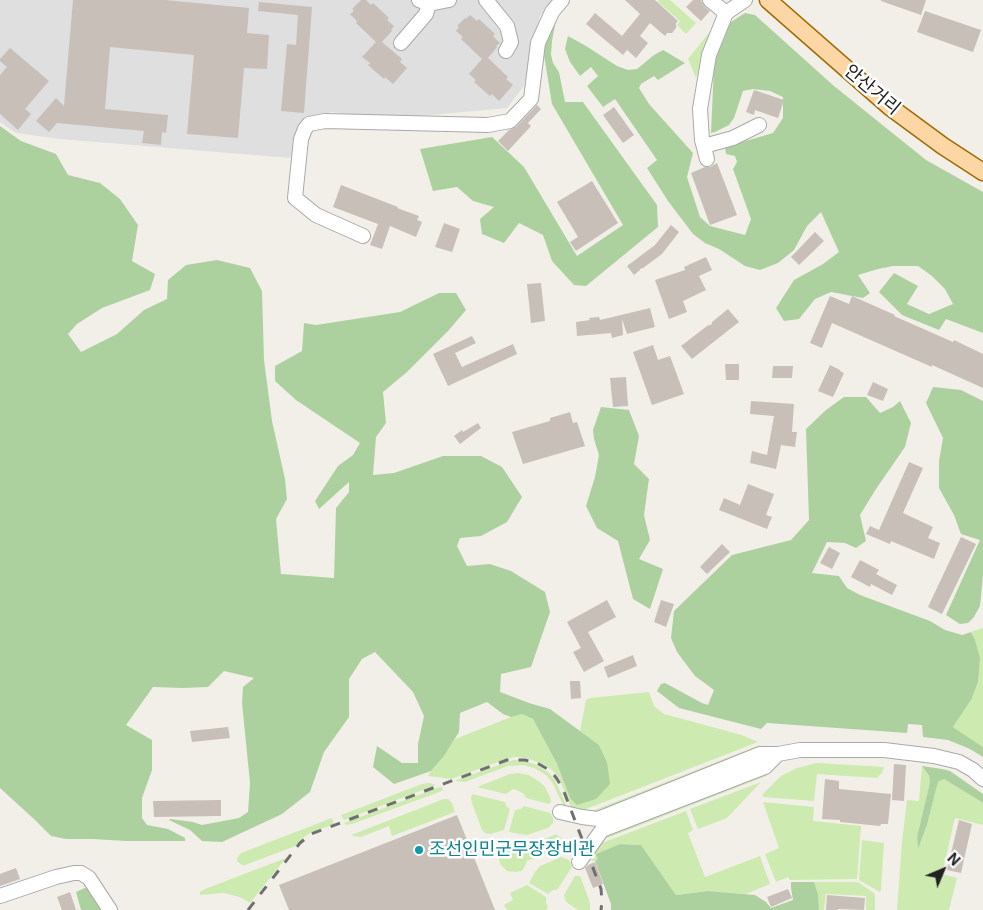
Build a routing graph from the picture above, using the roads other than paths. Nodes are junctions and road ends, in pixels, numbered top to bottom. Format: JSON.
{"nodes":[{"id":1,"x":449,"y":0,"type":"edge"},
{"id":2,"x":562,"y":0,"type":"edge"},
{"id":3,"x":710,"y":0,"type":"edge"},
{"id":4,"x":745,"y":0,"type":"edge"},
{"id":5,"x":768,"y":0,"type":"edge"},
{"id":6,"x":491,"y":1,"type":"edge"},
{"id":7,"x":424,"y":2,"type":"edge"},
{"id":8,"x":726,"y":13,"type":"junction"},
{"id":9,"x":401,"y":43,"type":"dead end"},
{"id":10,"x":506,"y":51,"type":"dead end"},
{"id":11,"x":759,"y":124,"type":"dead end"},
{"id":12,"x":983,"y":172,"type":"edge"},
{"id":13,"x":362,"y":236,"type":"dead end"},
{"id":14,"x":983,"y":779,"type":"edge"},
{"id":15,"x":560,"y":812,"type":"dead end"},
{"id":16,"x":600,"y":825,"type":"junction"},
{"id":17,"x":579,"y":862,"type":"dead end"},
{"id":18,"x":0,"y":896,"type":"edge"},
{"id":19,"x":110,"y":910,"type":"edge"}],
"edges":[{"from":1,"to":7,"type":"street"},
{"from":2,"to":13,"type":"street"},
{"from":3,"to":8,"type":"street"},
{"from":4,"to":8,"type":"street"},
{"from":5,"to":12,"type":"main road","name":"안산거리"},
{"from":6,"to":10,"type":"street"},
{"from":7,"to":9,"type":"street"},
{"from":8,"to":11,"type":"street"},
{"from":14,"to":16,"type":"street"},
{"from":15,"to":16,"type":"street"},
{"from":16,"to":17,"type":"street"},
{"from":18,"to":19,"type":"street"}]}
